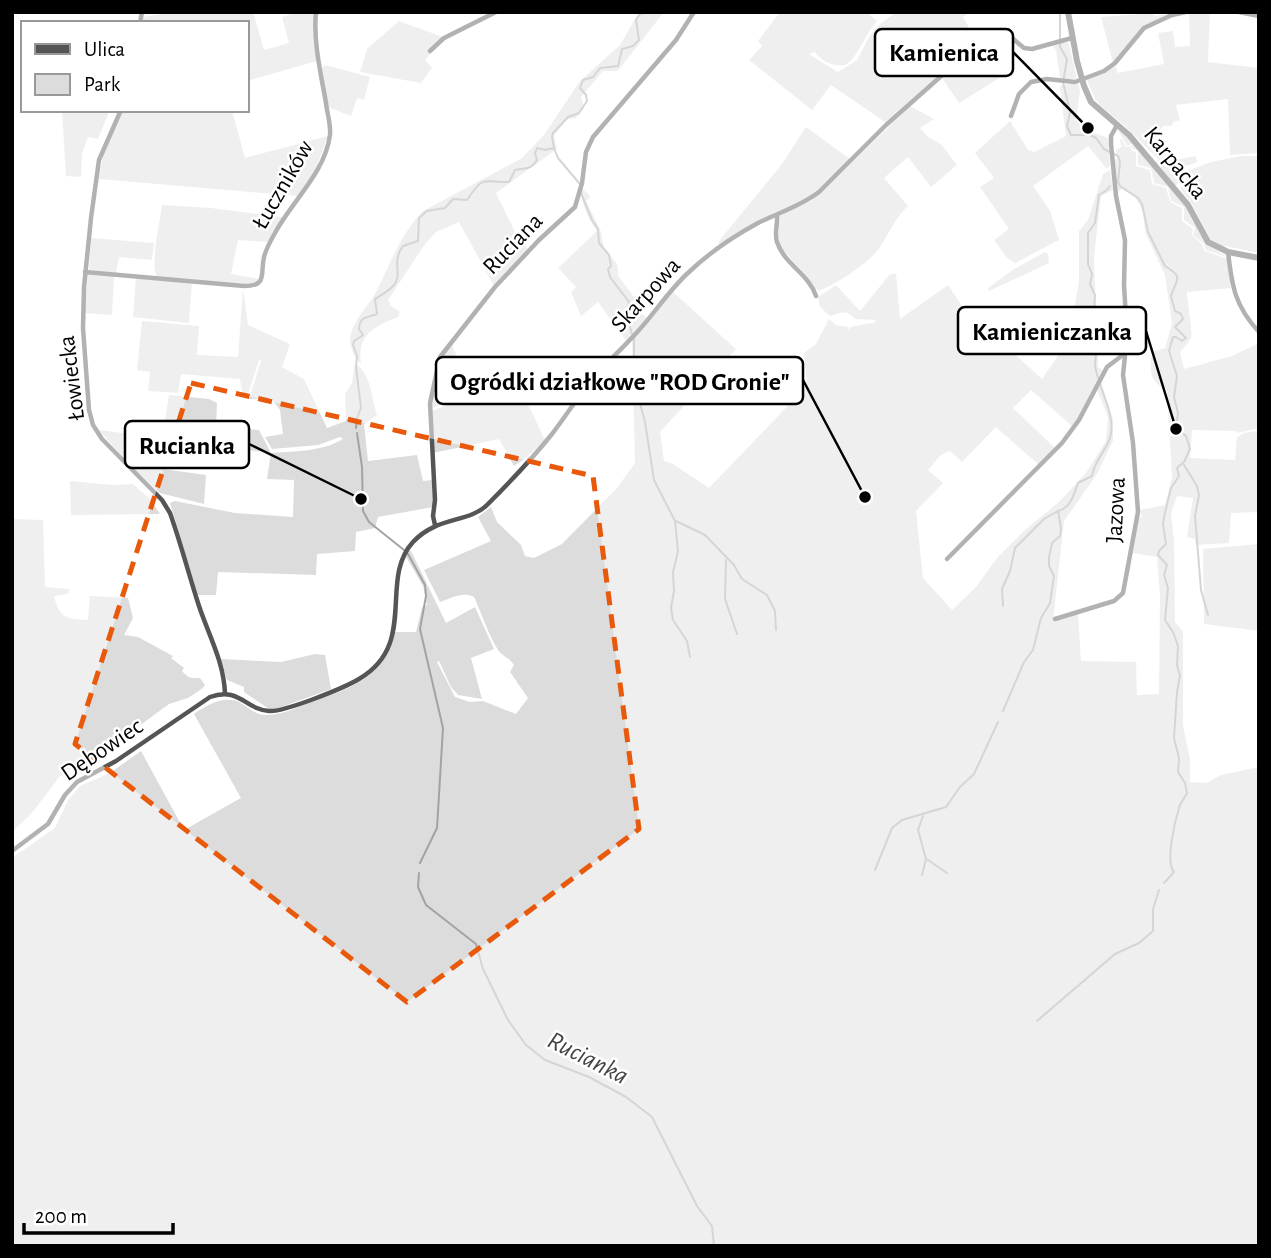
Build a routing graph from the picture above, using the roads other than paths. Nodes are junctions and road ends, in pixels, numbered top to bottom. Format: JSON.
{"nodes":[{"id":1,"x":316,"y":12,"type":"edge"},
{"id":2,"x":496,"y":12,"type":"edge"},
{"id":3,"x":694,"y":12,"type":"edge"},
{"id":4,"x":1068,"y":12,"type":"edge"},
{"id":5,"x":1185,"y":12,"type":"edge"},
{"id":6,"x":1239,"y":12,"type":"edge"},
{"id":7,"x":1259,"y":16,"type":"edge"},
{"id":8,"x":1068,"y":39,"type":"junction"},
{"id":9,"x":430,"y":51,"type":"dead end"},
{"id":10,"x":1082,"y":80,"type":"junction"},
{"id":11,"x":120,"y":112,"type":"edge"},
{"id":12,"x":1011,"y":116,"type":"dead end"},
{"id":13,"x":1117,"y":125,"type":"junction"},
{"id":14,"x":777,"y":215,"type":"junction"},
{"id":15,"x":1228,"y":252,"type":"junction"},
{"id":16,"x":1259,"y":258,"type":"edge"},
{"id":17,"x":85,"y":272,"type":"junction"},
{"id":18,"x":816,"y":296,"type":"dead end"},
{"id":19,"x":1259,"y":332,"type":"edge"},
{"id":20,"x":1125,"y":355,"type":"junction"},
{"id":21,"x":435,"y":525,"type":"junction"},
{"id":22,"x":947,"y":559,"type":"dead end"},
{"id":23,"x":1055,"y":619,"type":"dead end"},
{"id":24,"x":225,"y":694,"type":"junction"},
{"id":25,"x":12,"y":851,"type":"edge"}],
"edges":[{"from":1,"to":17,"type":"street","name":"Łuczników"},
{"from":2,"to":9,"type":"street"},
{"from":3,"to":21,"type":"street","name":"Ruciana"},
{"from":4,"to":8,"type":"street","name":"Karpacka"},
{"from":5,"to":10,"type":"street"},
{"from":6,"to":7,"type":"street"},
{"from":8,"to":10,"type":"street","name":"Karpacka"},
{"from":8,"to":14,"type":"street","name":"Skarpowa"},
{"from":10,"to":12,"type":"street"},
{"from":10,"to":13,"type":"street","name":"Karpacka"},
{"from":11,"to":17,"type":"street","name":"Łowiecka"},
{"from":13,"to":15,"type":"street","name":"Karpacka"},
{"from":13,"to":20,"type":"street","name":"Jazowa"},
{"from":14,"to":18,"type":"street"},
{"from":14,"to":21,"type":"street","name":"Skarpowa"},
{"from":15,"to":16,"type":"street"},
{"from":15,"to":19,"type":"street"},
{"from":17,"to":24,"type":"street","name":"Łowiecka"},
{"from":20,"to":22,"type":"street"},
{"from":20,"to":23,"type":"street","name":"Jazowa"},
{"from":21,"to":24,"type":"street","name":"Skarpowa"},
{"from":24,"to":25,"type":"street","name":"Dębowiec"}]}
